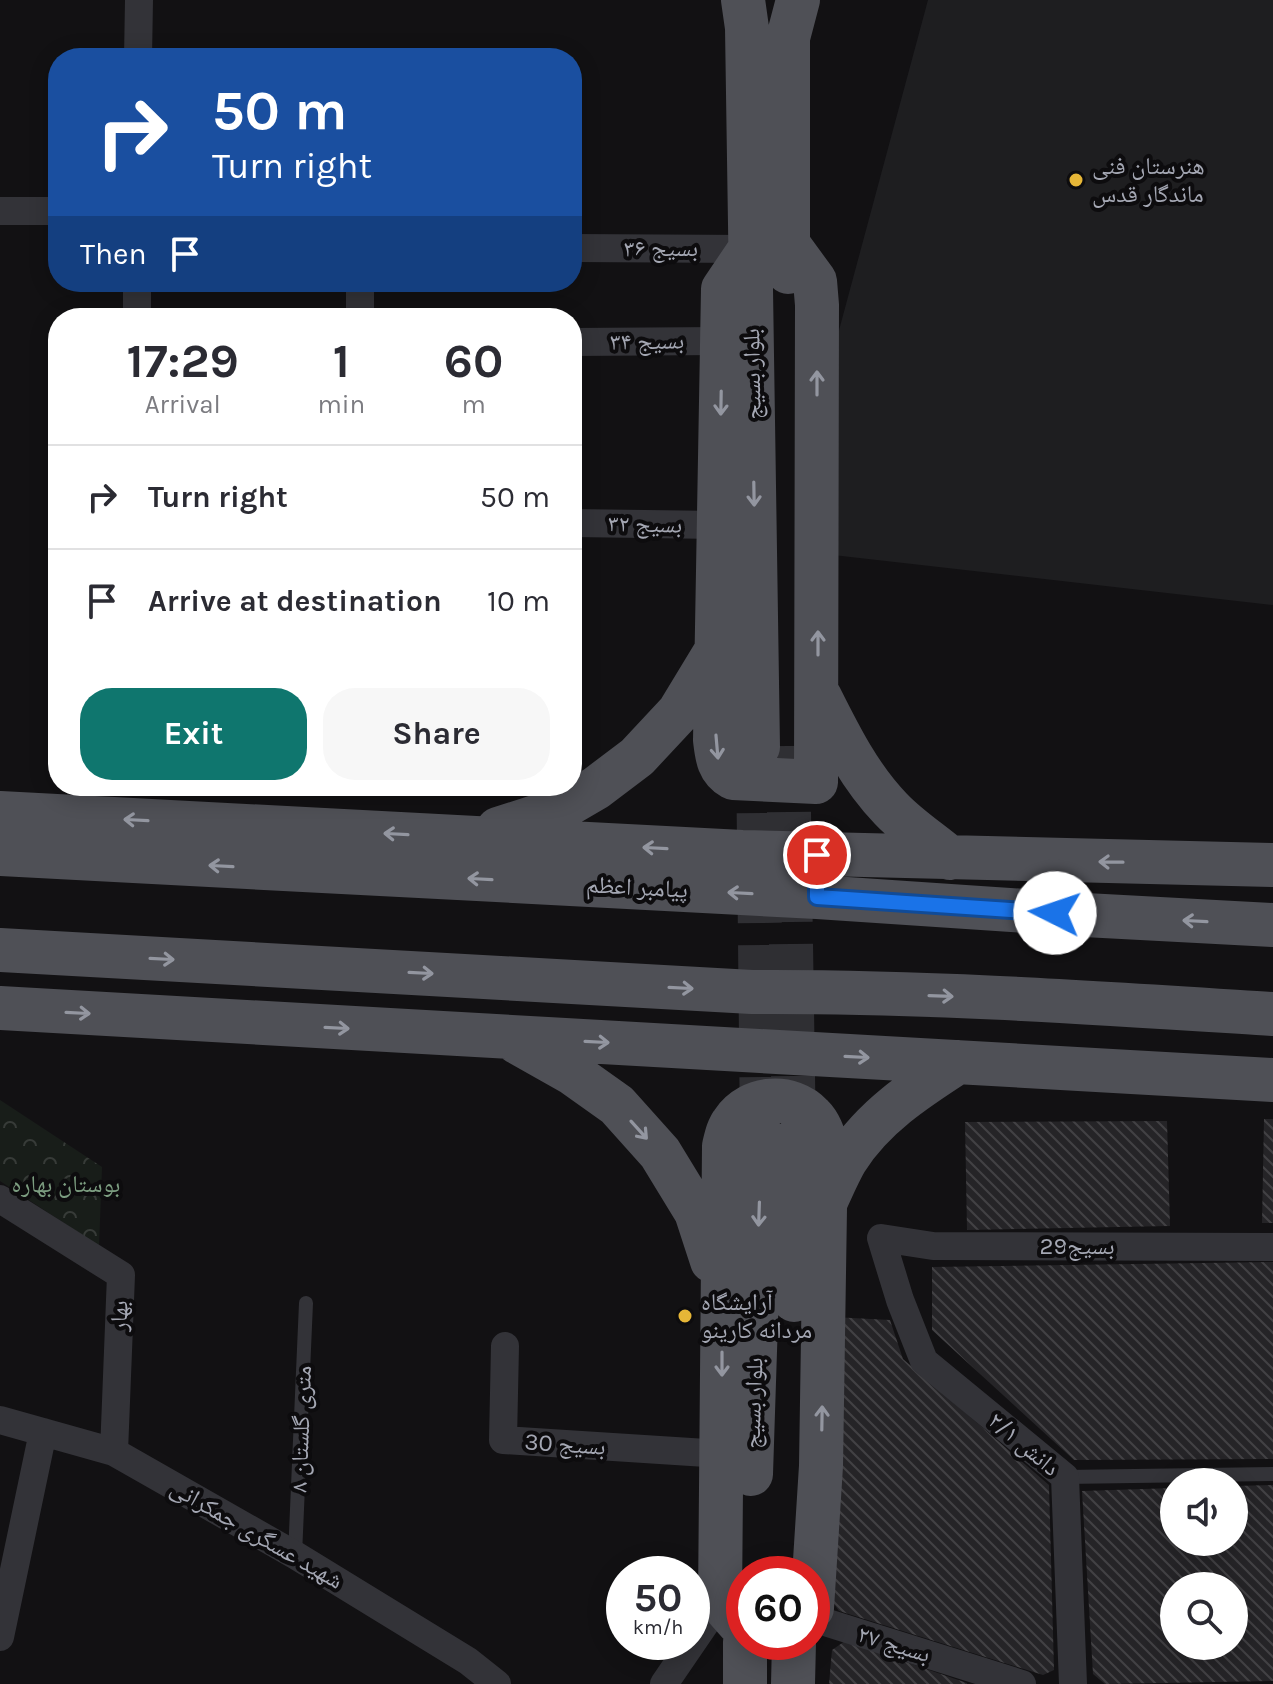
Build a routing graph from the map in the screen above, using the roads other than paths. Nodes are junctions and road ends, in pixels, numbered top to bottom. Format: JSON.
{"nodes":[{"id":1,"x":139,"y":0,"type":"edge"},
{"id":2,"x":743,"y":0,"type":"edge"},
{"id":3,"x":798,"y":0,"type":"edge"},
{"id":4,"x":138,"y":48,"type":"edge"},
{"id":5,"x":0,"y":211,"type":"edge"},
{"id":6,"x":48,"y":211,"type":"edge"},
{"id":7,"x":769,"y":246,"type":"junction"},
{"id":8,"x":582,"y":248,"type":"edge"},
{"id":9,"x":722,"y":341,"type":"junction"},
{"id":10,"x":582,"y":342,"type":"edge"},
{"id":11,"x":582,"y":523,"type":"edge"},
{"id":12,"x":719,"y":525,"type":"junction"},
{"id":13,"x":717,"y":649,"type":"junction"},
{"id":14,"x":818,"y":694,"type":"junction"},
{"id":15,"x":773,"y":747,"type":"tunnel mouth"},
{"id":16,"x":0,"y":813,"type":"edge"},
{"id":17,"x":471,"y":838,"type":"junction"},
{"id":18,"x":0,"y":854,"type":"edge"},
{"id":19,"x":950,"y":858,"type":"junction"},
{"id":20,"x":1273,"y":865,"type":"edge"},
{"id":21,"x":817,"y":876,"type":"junction"},
{"id":22,"x":1273,"y":925,"type":"edge"},
{"id":23,"x":0,"y":950,"type":"edge"},
{"id":24,"x":0,"y":1008,"type":"edge"},
{"id":25,"x":1273,"y":1014,"type":"edge"},
{"id":26,"x":508,"y":1037,"type":"junction"},
{"id":27,"x":958,"y":1062,"type":"junction"},
{"id":28,"x":1273,"y":1080,"type":"edge"},
{"id":29,"x":0,"y":1199,"type":"edge"},
{"id":30,"x":825,"y":1201,"type":"junction"},
{"id":31,"x":881,"y":1238,"type":"joint"},
{"id":32,"x":1273,"y":1247,"type":"edge"},
{"id":33,"x":722,"y":1294,"type":"junction"},
{"id":34,"x":306,"y":1303,"type":"dead end"},
{"id":35,"x":505,"y":1346,"type":"dead end"},
{"id":36,"x":0,"y":1420,"type":"edge"},
{"id":37,"x":43,"y":1432,"type":"junction"},
{"id":38,"x":114,"y":1452,"type":"junction"},
{"id":39,"x":722,"y":1454,"type":"junction"},
{"id":40,"x":1273,"y":1474,"type":"edge"},
{"id":41,"x":1065,"y":1477,"type":"junction"},
{"id":42,"x":295,"y":1555,"type":"junction"},
{"id":43,"x":732,"y":1556,"type":"edge"},
{"id":44,"x":741,"y":1556,"type":"edge"},
{"id":45,"x":793,"y":1556,"type":"edge"},
{"id":46,"x":815,"y":1556,"type":"edge"},
{"id":47,"x":726,"y":1614,"type":"edge"},
{"id":48,"x":830,"y":1624,"type":"edge"},
{"id":49,"x":0,"y":1637,"type":"edge"},
{"id":50,"x":745,"y":1660,"type":"edge"},
{"id":51,"x":794,"y":1660,"type":"edge"},
{"id":52,"x":497,"y":1684,"type":"edge"},
{"id":53,"x":664,"y":1684,"type":"edge"},
{"id":54,"x":745,"y":1684,"type":"edge"},
{"id":55,"x":793,"y":1684,"type":"edge"},
{"id":56,"x":1022,"y":1684,"type":"edge"},
{"id":57,"x":1073,"y":1684,"type":"edge"}],
"edges":[{"from":1,"to":4,"type":"street"},
{"from":2,"to":7,"type":"main road","name":"بلوار بسیج"},
{"from":3,"to":7,"type":"main road","name":"بلوار بسیج"},
{"from":5,"to":6,"type":"street"},
{"from":7,"to":8,"type":"street","name":"بسیج ۳۶"},
{"from":7,"to":9,"type":"main road"},
{"from":14,"to":7,"type":"main road","one_way":true},
{"from":7,"to":15,"type":"main road","name":"بلوار بسیج"},
{"from":9,"to":10,"type":"street","name":"بسیج ۳۴"},
{"from":9,"to":12,"type":"main road","one_way":true},
{"from":11,"to":12,"type":"street","name":"بسیج ۳۲"},
{"from":12,"to":13,"type":"main road"},
{"from":13,"to":14,"type":"main road","one_way":true},
{"from":13,"to":17,"type":"main road"},
{"from":14,"to":19,"type":"main road"},
{"from":17,"to":16,"type":"main road","one_way":true},
{"from":21,"to":17,"type":"main road","one_way":true},
{"from":21,"to":18,"type":"main road","name":"پیامبر اعظم","one_way":true},
{"from":20,"to":19,"type":"main road","one_way":true},
{"from":19,"to":21,"type":"main road"},
{"from":22,"to":21,"type":"main road","name":"پیامبر اعظم","one_way":true},
{"from":23,"to":25,"type":"main road","one_way":true},
{"from":24,"to":26,"type":"main road","one_way":true},
{"from":26,"to":27,"type":"main road","one_way":true},
{"from":26,"to":33,"type":"main road","one_way":true},
{"from":27,"to":28,"type":"main road"},
{"from":27,"to":30,"type":"main road"},
{"from":29,"to":38,"type":"street","name":"بهار"},
{"from":30,"to":33,"type":"main road"},
{"from":46,"to":30,"type":"main road","one_way":true},
{"from":31,"to":32,"type":"street","name":"بسیج29"},
{"from":31,"to":41,"type":"street","name":"دانش ۲/۱"},
{"from":33,"to":39,"type":"main road","one_way":true},
{"from":34,"to":42,"type":"lane","name":"۸ متری گلستان"},
{"from":35,"to":39,"type":"street","name":"بسیج 30"},
{"from":36,"to":37,"type":"street","name":"شهید عسگری جمکرانی"},
{"from":37,"to":38,"type":"street","name":"شهید عسگری جمکرانی"},
{"from":37,"to":49,"type":"street"},
{"from":38,"to":42,"type":"street","name":"شهید عسگری جمکرانی"},
{"from":39,"to":43,"type":"main road"},
{"from":40,"to":41,"type":"lane"},
{"from":41,"to":57,"type":"street","name":"دانش ۲/۱"},
{"from":42,"to":52,"type":"street","name":"شهید عسگری جمکرانی"},
{"from":45,"to":44,"type":"main road","name":"بلوار بسیج","one_way":true},
{"from":47,"to":53,"type":"street"},
{"from":48,"to":56,"type":"street","name":"بسیج ۲۷"},
{"from":50,"to":54,"type":"main road"},
{"from":51,"to":55,"type":"main road"}]}
